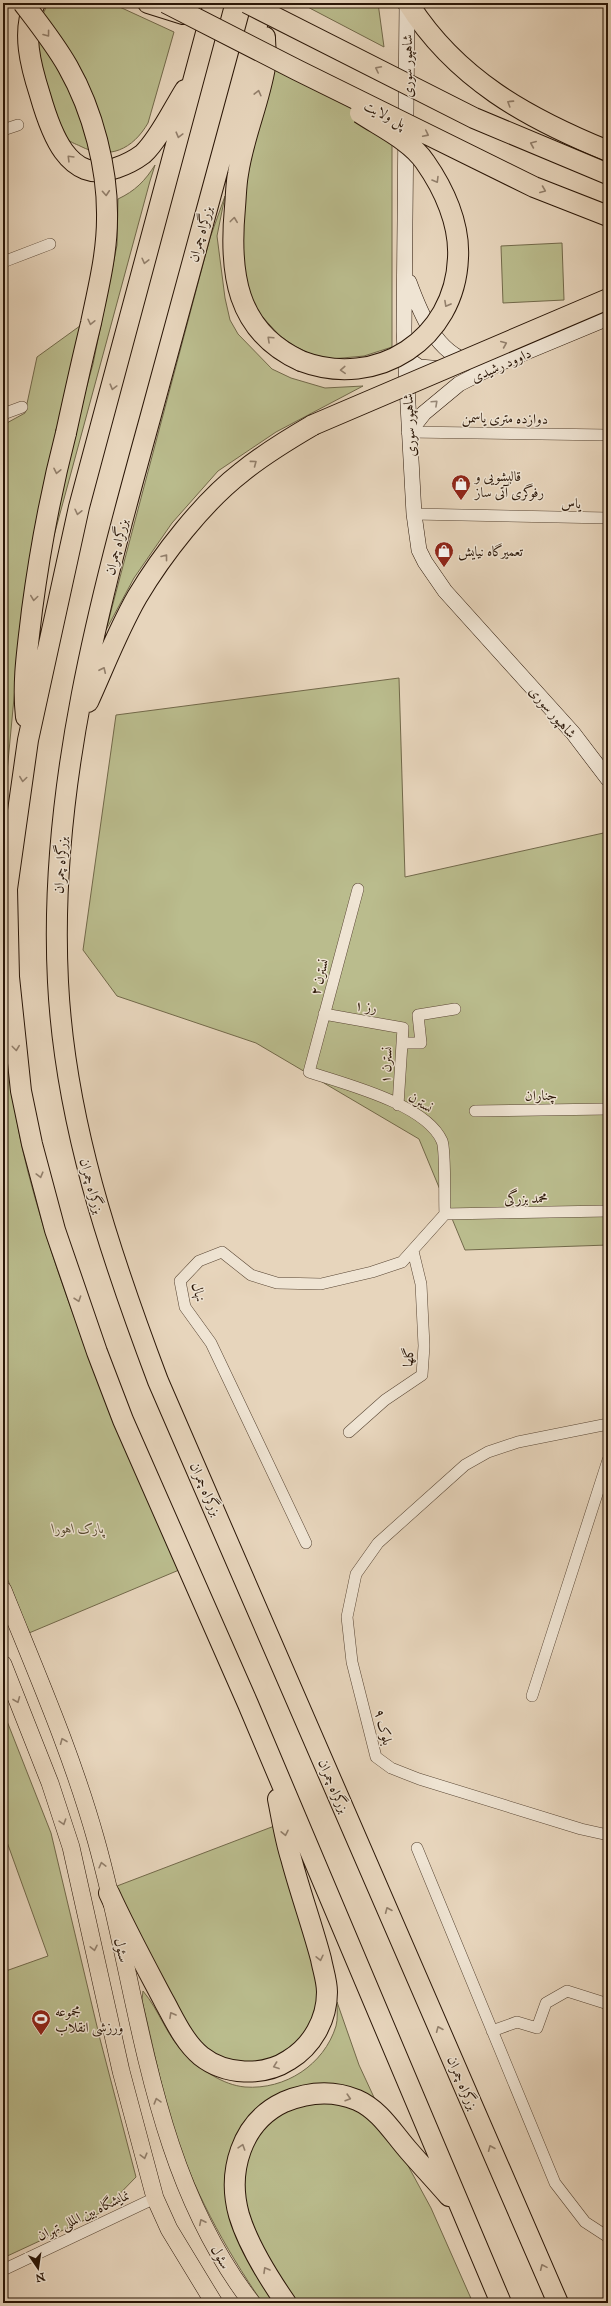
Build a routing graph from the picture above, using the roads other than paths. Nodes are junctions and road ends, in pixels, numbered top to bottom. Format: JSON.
{"nodes":[{"id":1,"x":23,"y":3,"type":"edge"},
{"id":2,"x":35,"y":3,"type":"edge"},
{"id":3,"x":148,"y":3,"type":"edge"},
{"id":4,"x":166,"y":3,"type":"edge"},
{"id":5,"x":214,"y":3,"type":"edge"},
{"id":6,"x":247,"y":3,"type":"edge"},
{"id":7,"x":264,"y":3,"type":"edge"},
{"id":8,"x":408,"y":3,"type":"edge"},
{"id":9,"x":191,"y":16,"type":"junction"},
{"id":10,"x":297,"y":70,"type":"junction"},
{"id":11,"x":196,"y":72,"type":"junction"},
{"id":12,"x":18,"y":125,"type":"dead end"},
{"id":13,"x":3,"y":130,"type":"edge"},
{"id":14,"x":608,"y":151,"type":"edge"},
{"id":15,"x":608,"y":174,"type":"edge"},
{"id":16,"x":608,"y":216,"type":"edge"},
{"id":17,"x":50,"y":244,"type":"dead end"},
{"id":18,"x":3,"y":262,"type":"edge"},
{"id":19,"x":406,"y":275,"type":"junction"},
{"id":20,"x":608,"y":299,"type":"edge"},
{"id":21,"x":608,"y":318,"type":"edge"},
{"id":22,"x":426,"y":324,"type":"junction"},
{"id":23,"x":404,"y":331,"type":"junction"},
{"id":24,"x":405,"y":357,"type":"junction"},
{"id":25,"x":500,"y":363,"type":"junction"},
{"id":26,"x":22,"y":407,"type":"dead end"},
{"id":27,"x":3,"y":414,"type":"edge"},
{"id":28,"x":409,"y":432,"type":"junction"},
{"id":29,"x":604,"y":435,"type":"edge"},
{"id":30,"x":414,"y":514,"type":"junction"},
{"id":31,"x":608,"y":518,"type":"edge"},
{"id":32,"x":74,"y":731,"type":"junction"},
{"id":33,"x":28,"y":740,"type":"junction"},
{"id":34,"x":608,"y":779,"type":"edge"},
{"id":35,"x":358,"y":889,"type":"dead end"},
{"id":36,"x":455,"y":1009,"type":"dead end"},
{"id":37,"x":324,"y":1014,"type":"junction"},
{"id":38,"x":403,"y":1028,"type":"joint"},
{"id":39,"x":402,"y":1043,"type":"junction"},
{"id":40,"x":308,"y":1072,"type":"joint"},
{"id":41,"x":398,"y":1105,"type":"junction"},
{"id":42,"x":608,"y":1109,"type":"edge"},
{"id":43,"x":475,"y":1111,"type":"dead end"},
{"id":44,"x":608,"y":1212,"type":"edge"},
{"id":45,"x":445,"y":1214,"type":"junction"},
{"id":46,"x":413,"y":1251,"type":"junction"},
{"id":47,"x":608,"y":1424,"type":"edge"},
{"id":48,"x":349,"y":1432,"type":"dead end"},
{"id":49,"x":608,"y":1460,"type":"edge"},
{"id":50,"x":306,"y":1543,"type":"dead end"},
{"id":51,"x":3,"y":1590,"type":"edge"},
{"id":52,"x":3,"y":1664,"type":"edge"},
{"id":53,"x":532,"y":1696,"type":"dead end"},
{"id":54,"x":269,"y":1754,"type":"junction"},
{"id":55,"x":608,"y":1835,"type":"edge"},
{"id":56,"x":417,"y":1848,"type":"dead end"},
{"id":57,"x":109,"y":1893,"type":"junction"},
{"id":58,"x":608,"y":2004,"type":"edge"},
{"id":59,"x":492,"y":2031,"type":"junction"},
{"id":60,"x":155,"y":2198,"type":"junction"},
{"id":61,"x":460,"y":2208,"type":"junction"},
{"id":62,"x":608,"y":2237,"type":"edge"},
{"id":63,"x":3,"y":2270,"type":"edge"},
{"id":64,"x":214,"y":2303,"type":"edge"},
{"id":65,"x":252,"y":2303,"type":"edge"},
{"id":66,"x":286,"y":2303,"type":"edge"},
{"id":67,"x":501,"y":2303,"type":"edge"},
{"id":68,"x":558,"y":2303,"type":"edge"}],
"edges":[{"from":1,"to":33,"type":"highway","one_way":true,"bridge":true},
{"from":11,"to":2,"type":"highway","one_way":true},
{"from":3,"to":9,"type":"highway"},
{"from":4,"to":9,"type":"highway","name":"پل ولایت","bridge":true},
{"from":5,"to":11,"type":"highway"},
{"from":15,"to":6,"type":"highway","one_way":true,"bridge":true},
{"from":10,"to":7,"type":"highway","one_way":true,"bridge":true},
{"from":7,"to":32,"type":"highway","name":"بزرگراه چمران"},
{"from":14,"to":8,"type":"highway","one_way":true},
{"from":8,"to":19,"type":"street","name":"شاهپور سوری"},
{"from":9,"to":10,"type":"highway","name":"پل ولایت","bridge":true},
{"from":10,"to":16,"type":"highway","name":"پل ولایت","one_way":true,"bridge":true},
{"from":11,"to":33,"type":"highway","one_way":true},
{"from":12,"to":13,"type":"street"},
{"from":17,"to":18,"type":"street"},
{"from":19,"to":22,"type":"street"},
{"from":19,"to":23,"type":"street","name":"شاهپور سوری"},
{"from":32,"to":20,"type":"highway","one_way":true,"bridge":true},
{"from":21,"to":25,"type":"street","name":"داوود رشیدی"},
{"from":22,"to":23,"type":"street"},
{"from":22,"to":25,"type":"street"},
{"from":23,"to":24,"type":"street","name":"شاهپور سوری"},
{"from":24,"to":25,"type":"street"},
{"from":24,"to":28,"type":"street","name":"شاهپور سوری"},
{"from":28,"to":25,"type":"street","name":"داوود رشیدی","one_way":true},
{"from":26,"to":27,"type":"street"},
{"from":28,"to":29,"type":"street","name":"دوازده متری یاسمن"},
{"from":28,"to":30,"type":"street","name":"شاهپور سوری"},
{"from":30,"to":31,"type":"street","name":"یاس"},
{"from":30,"to":34,"type":"street","name":"شاهپور سوری"},
{"from":68,"to":32,"type":"highway","name":"بزرگراه چمران","one_way":true},
{"from":33,"to":54,"type":"highway","one_way":true},
{"from":35,"to":37,"type":"street","name":"نسترن ۲"},
{"from":36,"to":39,"type":"street"},
{"from":37,"to":38,"type":"street","name":"رز ۱"},
{"from":37,"to":40,"type":"street","name":"نسترن ۲"},
{"from":38,"to":39,"type":"street","name":"نسترن ۱"},
{"from":39,"to":41,"type":"street","name":"نسترن ۱"},
{"from":40,"to":41,"type":"street","name":"نسترن"},
{"from":41,"to":45,"type":"street","name":"نسترن"},
{"from":42,"to":43,"type":"street","name":"چناران"},
{"from":44,"to":45,"type":"street","name":"محمد بزرگی"},
{"from":45,"to":46,"type":"street","name":"نهال"},
{"from":46,"to":48,"type":"street","name":"گلها"},
{"from":46,"to":50,"type":"street","name":"نهال"},
{"from":47,"to":55,"type":"street","name":"بلوک ۹"},
{"from":49,"to":53,"type":"street"},
{"from":57,"to":51,"type":"main road","name":"سئول","one_way":true},
{"from":52,"to":60,"type":"main road","name":"سئول","one_way":true},
{"from":54,"to":57,"type":"highway","one_way":true},
{"from":54,"to":61,"type":"highway"},
{"from":56,"to":59,"type":"street"},
{"from":65,"to":57,"type":"main road","name":"سئول","one_way":true},
{"from":58,"to":59,"type":"street"},
{"from":59,"to":62,"type":"street"},
{"from":60,"to":63,"type":"street","name":"نمایشگاه بین المللی تهران"},
{"from":60,"to":64,"type":"main road","name":"سئول"},
{"from":66,"to":61,"type":"highway","one_way":true},
{"from":61,"to":67,"type":"highway"}]}
